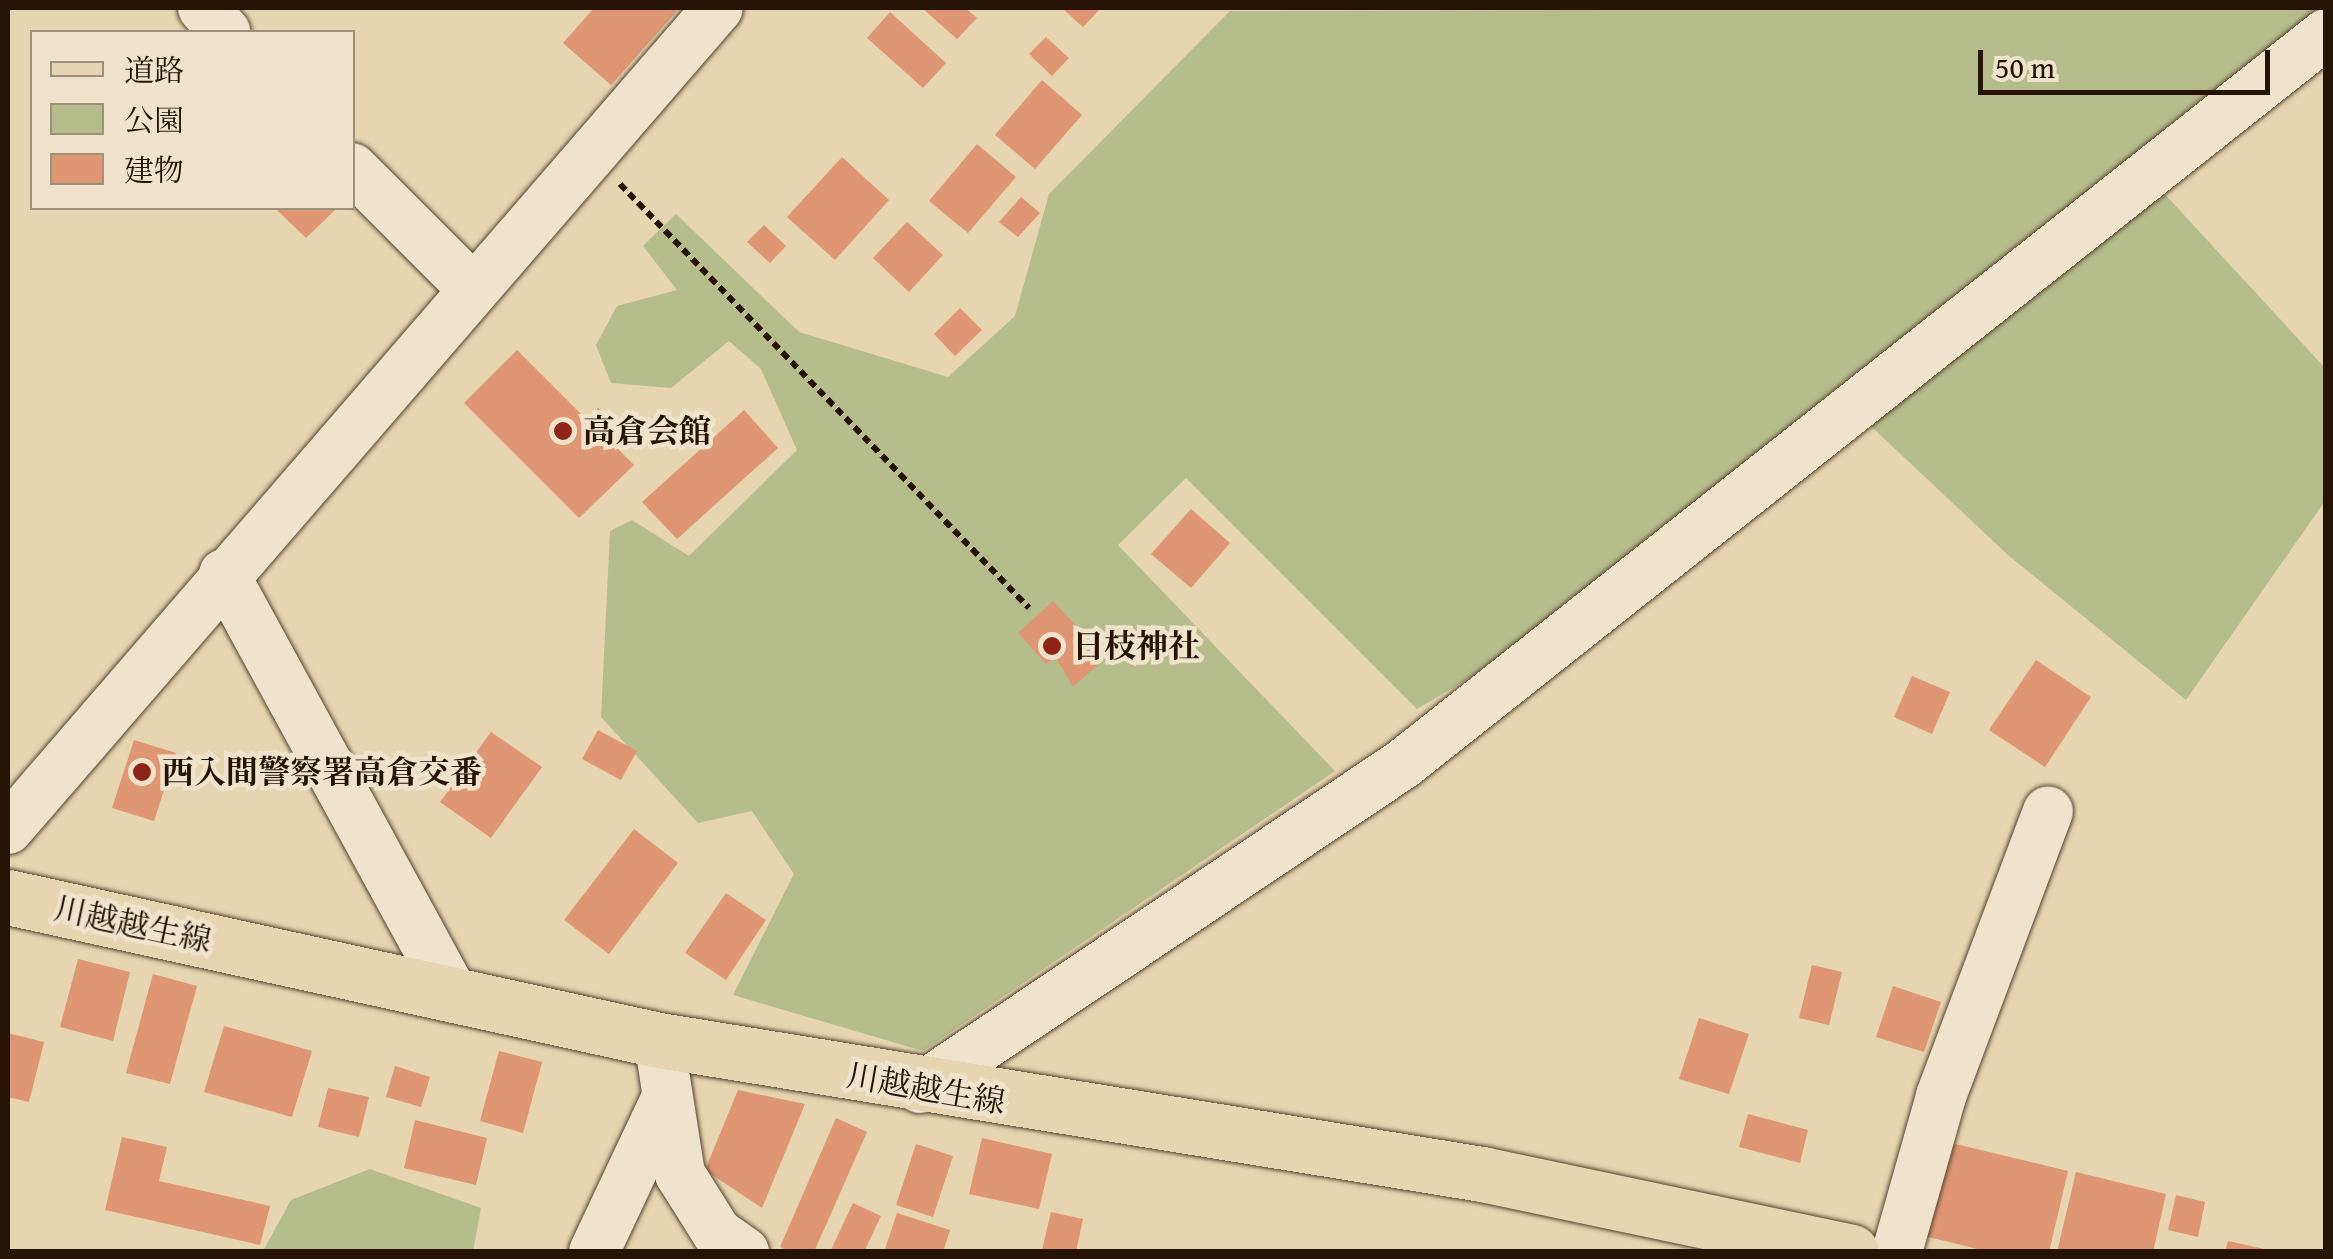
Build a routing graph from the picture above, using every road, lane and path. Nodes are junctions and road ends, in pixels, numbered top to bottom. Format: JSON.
{"nodes":[{"id":1,"x":203,"y":8,"type":"edge"},
{"id":2,"x":718,"y":8,"type":"edge"},
{"id":3,"x":223,"y":30,"type":"edge"},
{"id":4,"x":2326,"y":34,"type":"edge"},
{"id":5,"x":590,"y":153,"type":"junction"},
{"id":6,"x":355,"y":171,"type":"edge"},
{"id":7,"x":471,"y":287,"type":"junction"},
{"id":8,"x":224,"y":574,"type":"junction"},
{"id":9,"x":1028,"y":608,"type":"dead end"},
{"id":10,"x":2048,"y":810,"type":"dead end"},
{"id":11,"x":8,"y":829,"type":"edge"},
{"id":12,"x":8,"y":898,"type":"edge"},
{"id":13,"x":454,"y":995,"type":"junction"},
{"id":14,"x":659,"y":1040,"type":"junction"},
{"id":15,"x":920,"y":1088,"type":"junction"},
{"id":16,"x":666,"y":1097,"type":"junction"},
{"id":17,"x":594,"y":1252,"type":"edge"},
{"id":18,"x":744,"y":1252,"type":"edge"},
{"id":19,"x":1851,"y":1252,"type":"edge"},
{"id":20,"x":1898,"y":1252,"type":"edge"}],
"edges":[{"from":1,"to":3,"type":"street"},
{"from":2,"to":5,"type":"street"},
{"from":4,"to":15,"type":"street"},
{"from":5,"to":7,"type":"street"},
{"from":5,"to":9,"type":"path"},
{"from":6,"to":7,"type":"street"},
{"from":7,"to":8,"type":"street"},
{"from":8,"to":11,"type":"street"},
{"from":8,"to":13,"type":"street"},
{"from":10,"to":20,"type":"street"},
{"from":12,"to":13,"type":"main road","name":"川越越生線"},
{"from":13,"to":14,"type":"main road","name":"川越越生線"},
{"from":14,"to":15,"type":"main road","name":"川越越生線"},
{"from":14,"to":16,"type":"street"},
{"from":15,"to":19,"type":"main road","name":"川越越生線"},
{"from":16,"to":17,"type":"street"},
{"from":16,"to":18,"type":"street"}]}
